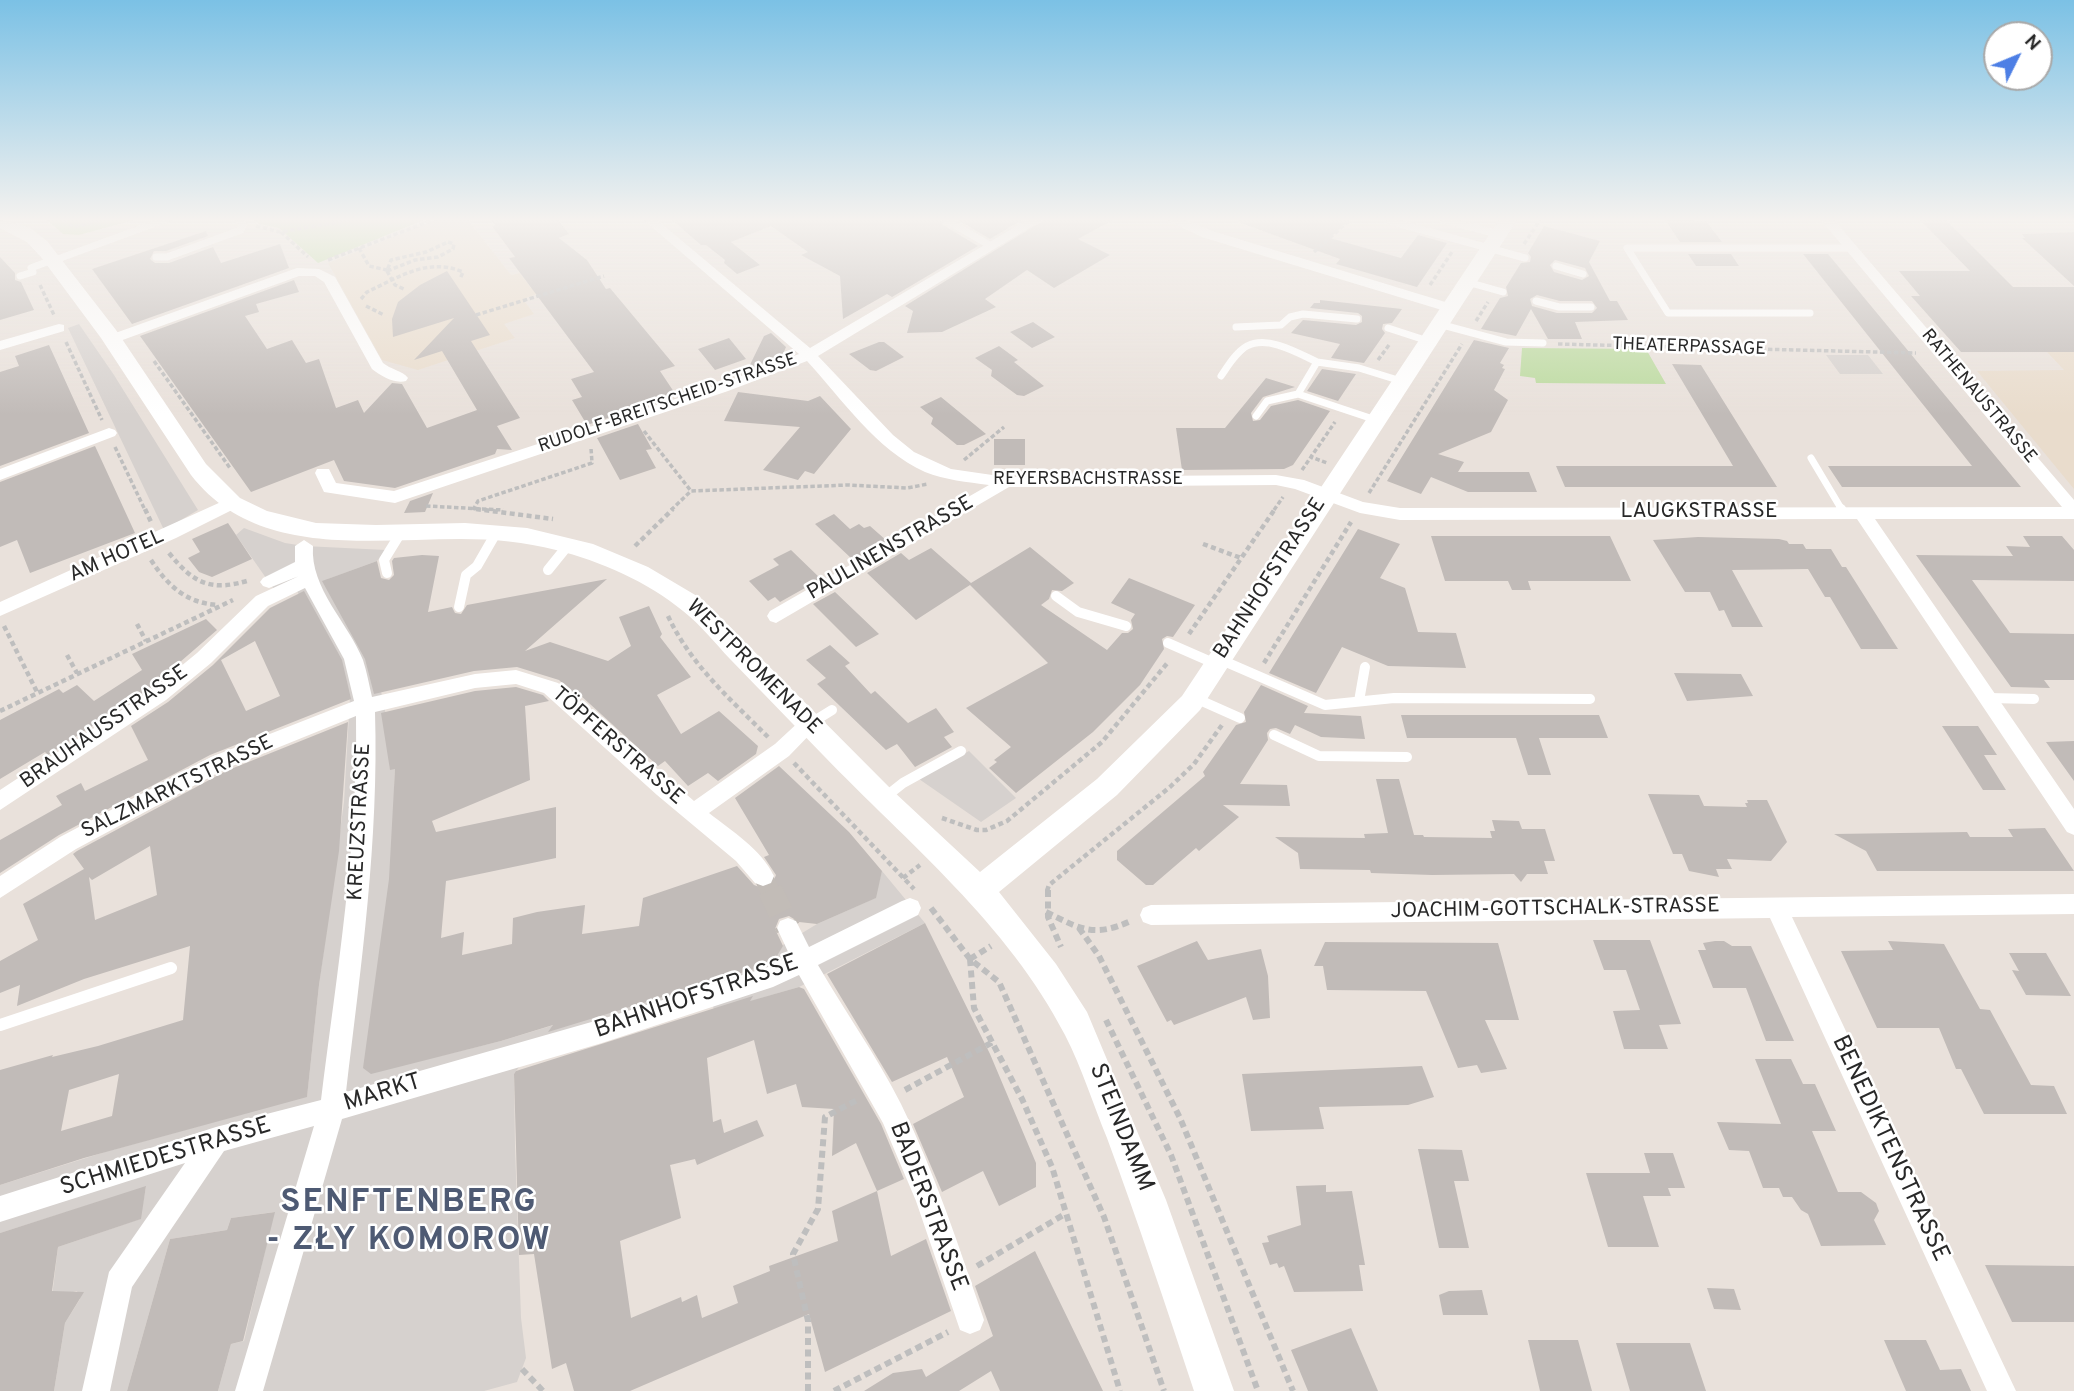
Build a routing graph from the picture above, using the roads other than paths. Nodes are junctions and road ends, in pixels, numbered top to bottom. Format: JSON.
{"nodes":[{"id":1,"x":71,"y":285,"type":"edge"},
{"id":2,"x":261,"y":285,"type":"edge"},
{"id":3,"x":331,"y":285,"type":"edge"},
{"id":4,"x":726,"y":285,"type":"edge"},
{"id":5,"x":926,"y":285,"type":"edge"},
{"id":6,"x":1373,"y":285,"type":"edge"},
{"id":7,"x":1465,"y":285,"type":"edge"},
{"id":8,"x":1478,"y":285,"type":"edge"},
{"id":9,"x":1651,"y":285,"type":"edge"},
{"id":10,"x":1883,"y":285,"type":"edge"},
{"id":11,"x":1500,"y":291,"type":"road end"},
{"id":12,"x":1536,"y":301,"type":"dead end"},
{"id":13,"x":1591,"y":307,"type":"dead end"},
{"id":14,"x":1810,"y":313,"type":"dead end"},
{"id":15,"x":1357,"y":319,"type":"dead end"},
{"id":16,"x":1439,"y":324,"type":"junction"},
{"id":17,"x":1236,"y":327,"type":"dead end"},
{"id":18,"x":60,"y":328,"type":"road end"},
{"id":19,"x":1388,"y":328,"type":"dead end"},
{"id":20,"x":111,"y":339,"type":"junction"},
{"id":21,"x":1543,"y":344,"type":"road end"},
{"id":22,"x":0,"y":346,"type":"edge"},
{"id":23,"x":809,"y":355,"type":"junction"},
{"id":24,"x":1317,"y":362,"type":"junction"},
{"id":25,"x":1221,"y":376,"type":"dead end"},
{"id":26,"x":401,"y":378,"type":"dead end"},
{"id":27,"x":1401,"y":381,"type":"junction"},
{"id":28,"x":1297,"y":394,"type":"junction"},
{"id":29,"x":1256,"y":416,"type":"dead end"},
{"id":30,"x":1376,"y":420,"type":"junction"},
{"id":31,"x":109,"y":433,"type":"dead end"},
{"id":32,"x":1811,"y":458,"type":"dead end"},
{"id":33,"x":323,"y":473,"type":"dead end"},
{"id":34,"x":0,"y":475,"type":"edge"},
{"id":35,"x":1006,"y":482,"type":"junction"},
{"id":36,"x":1326,"y":495,"type":"junction"},
{"id":37,"x":232,"y":503,"type":"junction"},
{"id":38,"x":2074,"y":512,"type":"edge"},
{"id":39,"x":1852,"y":513,"type":"junction"},
{"id":40,"x":400,"y":534,"type":"junction"},
{"id":41,"x":496,"y":534,"type":"junction"},
{"id":42,"x":569,"y":544,"type":"junction"},
{"id":43,"x":304,"y":546,"type":"dead end"},
{"id":44,"x":548,"y":570,"type":"dead end"},
{"id":45,"x":307,"y":572,"type":"junction"},
{"id":46,"x":387,"y":573,"type":"dead end"},
{"id":47,"x":1056,"y":596,"type":"dead end"},
{"id":48,"x":459,"y":607,"type":"dead end"},
{"id":49,"x":0,"y":609,"type":"edge"},
{"id":50,"x":776,"y":617,"type":"dead end"},
{"id":51,"x":1126,"y":626,"type":"dead end"},
{"id":52,"x":1168,"y":643,"type":"dead end"},
{"id":53,"x":1218,"y":662,"type":"junction"},
{"id":54,"x":1365,"y":667,"type":"dead end"},
{"id":55,"x":1194,"y":698,"type":"junction"},
{"id":56,"x":1987,"y":698,"type":"junction"},
{"id":57,"x":1590,"y":699,"type":"dead end"},
{"id":58,"x":2034,"y":699,"type":"dead end"},
{"id":59,"x":1359,"y":701,"type":"junction"},
{"id":60,"x":366,"y":706,"type":"junction"},
{"id":61,"x":1235,"y":716,"type":"road end"},
{"id":62,"x":820,"y":717,"type":"junction"},
{"id":63,"x":1274,"y":735,"type":"dead end"},
{"id":64,"x":961,"y":751,"type":"dead end"},
{"id":65,"x":1407,"y":757,"type":"dead end"},
{"id":66,"x":883,"y":799,"type":"junction"},
{"id":67,"x":0,"y":801,"type":"edge"},
{"id":68,"x":694,"y":813,"type":"junction"},
{"id":69,"x":2074,"y":826,"type":"edge"},
{"id":70,"x":763,"y":876,"type":"tunnel mouth"},
{"id":71,"x":0,"y":888,"type":"edge"},
{"id":72,"x":979,"y":890,"type":"junction"},
{"id":73,"x":2074,"y":904,"type":"edge"},
{"id":74,"x":919,"y":905,"type":"road end"},
{"id":75,"x":1776,"y":907,"type":"junction"},
{"id":76,"x":1151,"y":915,"type":"road end"},
{"id":77,"x":791,"y":933,"type":"tunnel mouth"},
{"id":78,"x":171,"y":968,"type":"dead end"},
{"id":79,"x":808,"y":973,"type":"junction"},
{"id":80,"x":0,"y":1025,"type":"edge"},
{"id":81,"x":515,"y":1056,"type":"joint"},
{"id":82,"x":332,"y":1109,"type":"junction"},
{"id":83,"x":216,"y":1140,"type":"junction"},
{"id":84,"x":0,"y":1209,"type":"edge"},
{"id":85,"x":970,"y":1320,"type":"road end"},
{"id":86,"x":96,"y":1391,"type":"edge"},
{"id":87,"x":248,"y":1391,"type":"edge"},
{"id":88,"x":1214,"y":1391,"type":"edge"},
{"id":89,"x":2002,"y":1391,"type":"edge"}],
"edges":[{"from":1,"to":20,"type":"main road","name":"WESTPROMENADE"},
{"from":2,"to":20,"type":"street"},
{"from":3,"to":26,"type":"street"},
{"from":4,"to":23,"type":"street","name":"REYERSBACHSTRASSE"},
{"from":5,"to":23,"type":"street","name":"RUDOLF-BREITSCHEID-STRASSE"},
{"from":6,"to":16,"type":"street"},
{"from":7,"to":16,"type":"main road","name":"BAHNHOFSTRASSE"},
{"from":8,"to":11,"type":"lane"},
{"from":9,"to":14,"type":"lane"},
{"from":10,"to":38,"type":"street","name":"RATHENAUSTRASSE"},
{"from":12,"to":13,"type":"lane"},
{"from":15,"to":17,"type":"lane"},
{"from":16,"to":19,"type":"lane"},
{"from":16,"to":21,"type":"lane"},
{"from":16,"to":27,"type":"main road","name":"BAHNHOFSTRASSE"},
{"from":18,"to":22,"type":"street"},
{"from":20,"to":37,"type":"main road","name":"WESTPROMENADE"},
{"from":23,"to":33,"type":"street","name":"RUDOLF-BREITSCHEID-STRASSE"},
{"from":23,"to":35,"type":"street","name":"REYERSBACHSTRASSE"},
{"from":24,"to":25,"type":"lane"},
{"from":24,"to":27,"type":"lane"},
{"from":24,"to":28,"type":"lane"},
{"from":27,"to":30,"type":"main road","name":"BAHNHOFSTRASSE"},
{"from":28,"to":29,"type":"lane"},
{"from":28,"to":30,"type":"lane"},
{"from":30,"to":36,"type":"main road","name":"BAHNHOFSTRASSE"},
{"from":31,"to":34,"type":"street"},
{"from":32,"to":39,"type":"lane"},
{"from":35,"to":36,"type":"street","name":"REYERSBACHSTRASSE"},
{"from":35,"to":50,"type":"street","name":"PAULINENSTRASSE"},
{"from":36,"to":39,"type":"street","name":"LAUGKSTRASSE"},
{"from":36,"to":53,"type":"main road","name":"BAHNHOFSTRASSE"},
{"from":37,"to":40,"type":"main road","name":"WESTPROMENADE"},
{"from":37,"to":49,"type":"street","name":"AM HOTEL"},
{"from":38,"to":39,"type":"street","name":"LAUGKSTRASSE"},
{"from":39,"to":56,"type":"street"},
{"from":40,"to":41,"type":"main road","name":"WESTPROMENADE"},
{"from":40,"to":46,"type":"lane"},
{"from":41,"to":42,"type":"main road","name":"WESTPROMENADE"},
{"from":41,"to":48,"type":"lane"},
{"from":42,"to":44,"type":"lane"},
{"from":42,"to":62,"type":"main road","name":"WESTPROMENADE"},
{"from":43,"to":45,"type":"street","name":"KREUZSTRASSE"},
{"from":45,"to":60,"type":"street","name":"KREUZSTRASSE"},
{"from":45,"to":67,"type":"street","name":"BRAUHAUSSTRASSE"},
{"from":47,"to":51,"type":"lane"},
{"from":52,"to":53,"type":"lane"},
{"from":53,"to":55,"type":"main road","name":"BAHNHOFSTRASSE"},
{"from":53,"to":59,"type":"lane"},
{"from":54,"to":59,"type":"lane"},
{"from":55,"to":61,"type":"lane"},
{"from":55,"to":72,"type":"main road","name":"BAHNHOFSTRASSE"},
{"from":56,"to":58,"type":"lane"},
{"from":56,"to":69,"type":"street"},
{"from":57,"to":59,"type":"lane"},
{"from":60,"to":68,"type":"street","name":"TÖPFERSTRASSE"},
{"from":60,"to":71,"type":"street","name":"SALZMARKTSTRASSE"},
{"from":60,"to":82,"type":"street","name":"KREUZSTRASSE"},
{"from":62,"to":66,"type":"main road","name":"WESTPROMENADE"},
{"from":62,"to":68,"type":"street"},
{"from":63,"to":65,"type":"lane"},
{"from":64,"to":66,"type":"lane"},
{"from":66,"to":72,"type":"main road","name":"WESTPROMENADE"},
{"from":68,"to":70,"type":"street","name":"TÖPFERSTRASSE"},
{"from":72,"to":88,"type":"main road","name":"STEINDAMM"},
{"from":73,"to":75,"type":"street","name":"JOACHIM-GOTTSCHALK-STRASSE"},
{"from":74,"to":79,"type":"street","name":"BAHNHOFSTRASSE"},
{"from":75,"to":76,"type":"street","name":"JOACHIM-GOTTSCHALK-STRASSE"},
{"from":75,"to":89,"type":"street","name":"BENEDIKTENSTRASSE"},
{"from":77,"to":79,"type":"street"},
{"from":78,"to":80,"type":"lane"},
{"from":79,"to":81,"type":"street","name":"BAHNHOFSTRASSE"},
{"from":79,"to":85,"type":"street","name":"BADERSTRASSE"},
{"from":81,"to":82,"type":"street","name":"MARKT"},
{"from":82,"to":83,"type":"street","name":"SCHMIEDESTRASSE"},
{"from":82,"to":87,"type":"street","name":"MARKT"},
{"from":83,"to":84,"type":"street","name":"SCHMIEDESTRASSE"},
{"from":83,"to":86,"type":"street"}]}
